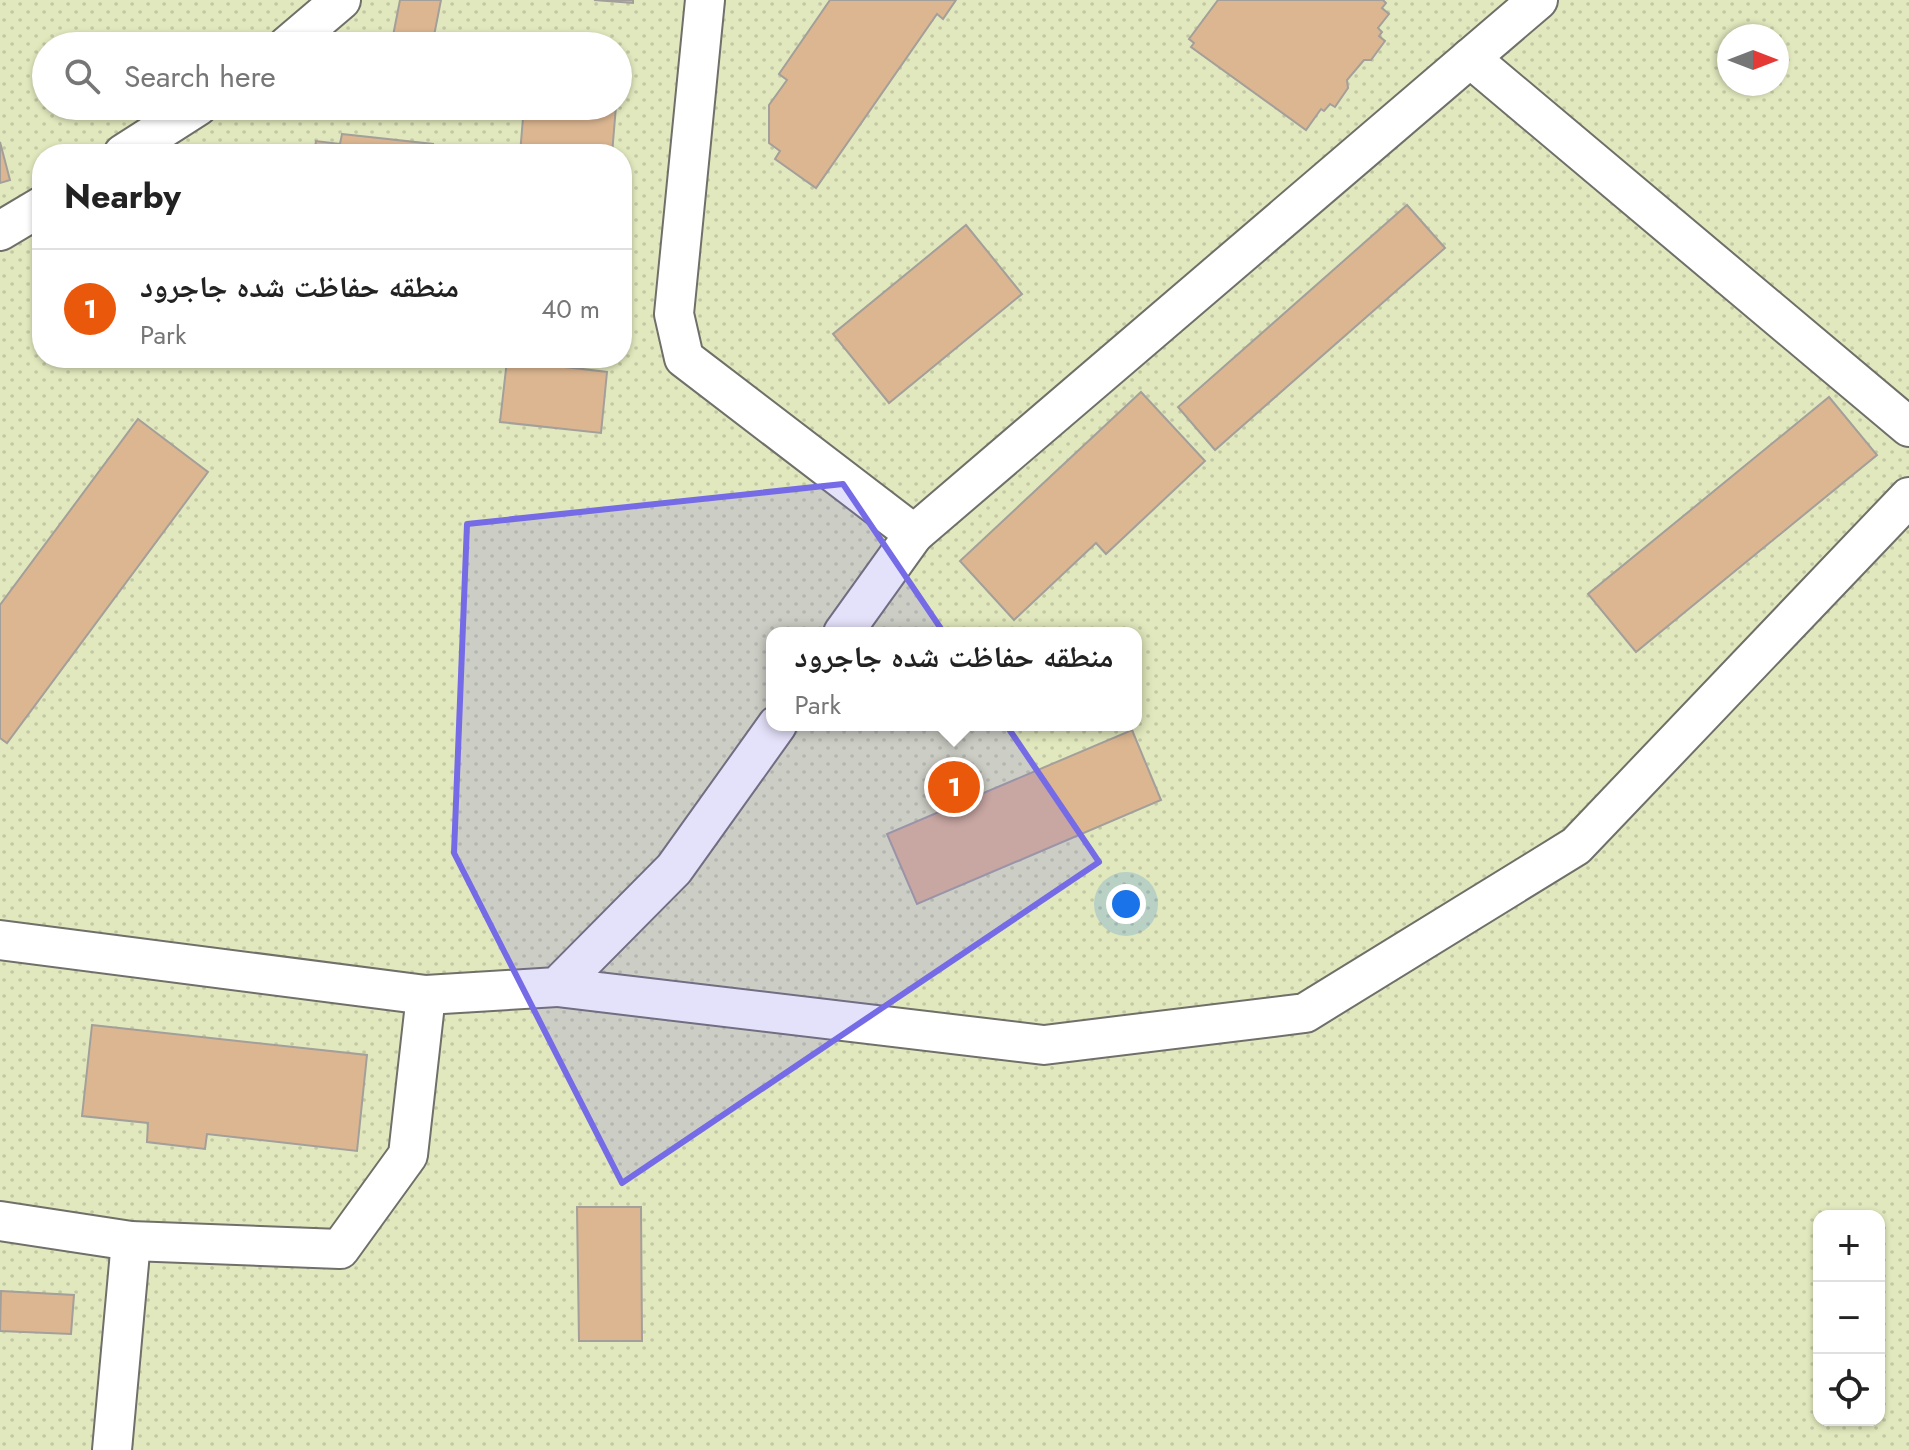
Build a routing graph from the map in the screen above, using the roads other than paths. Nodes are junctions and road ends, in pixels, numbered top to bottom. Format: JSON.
{"nodes":[{"id":1,"x":341,"y":0,"type":"edge"},
{"id":2,"x":705,"y":0,"type":"edge"},
{"id":3,"x":1538,"y":0,"type":"edge"},
{"id":4,"x":303,"y":32,"type":"edge"},
{"id":5,"x":1470,"y":58,"type":"junction"},
{"id":6,"x":176,"y":120,"type":"edge"},
{"id":7,"x":139,"y":144,"type":"edge"},
{"id":8,"x":32,"y":212,"type":"edge"},
{"id":9,"x":0,"y":231,"type":"edge"},
{"id":10,"x":1909,"y":427,"type":"edge"},
{"id":11,"x":1909,"y":497,"type":"edge"},
{"id":12,"x":914,"y":534,"type":"junction"},
{"id":13,"x":847,"y":627,"type":"edge"},
{"id":14,"x":773,"y":731,"type":"edge"},
{"id":15,"x":0,"y":940,"type":"edge"},
{"id":16,"x":557,"y":987,"type":"junction"},
{"id":17,"x":426,"y":995,"type":"junction"},
{"id":18,"x":0,"y":1221,"type":"edge"},
{"id":19,"x":131,"y":1241,"type":"junction"},
{"id":20,"x":112,"y":1450,"type":"edge"}],
"edges":[{"from":1,"to":4,"type":"lane"},
{"from":2,"to":12,"type":"lane"},
{"from":3,"to":5,"type":"lane"},
{"from":5,"to":10,"type":"lane"},
{"from":5,"to":12,"type":"lane"},
{"from":6,"to":7,"type":"lane"},
{"from":8,"to":9,"type":"lane"},
{"from":11,"to":16,"type":"lane"},
{"from":12,"to":13,"type":"lane"},
{"from":14,"to":16,"type":"lane"},
{"from":15,"to":17,"type":"lane"},
{"from":16,"to":17,"type":"lane"},
{"from":17,"to":19,"type":"lane"},
{"from":18,"to":19,"type":"lane"},
{"from":19,"to":20,"type":"lane"}]}
